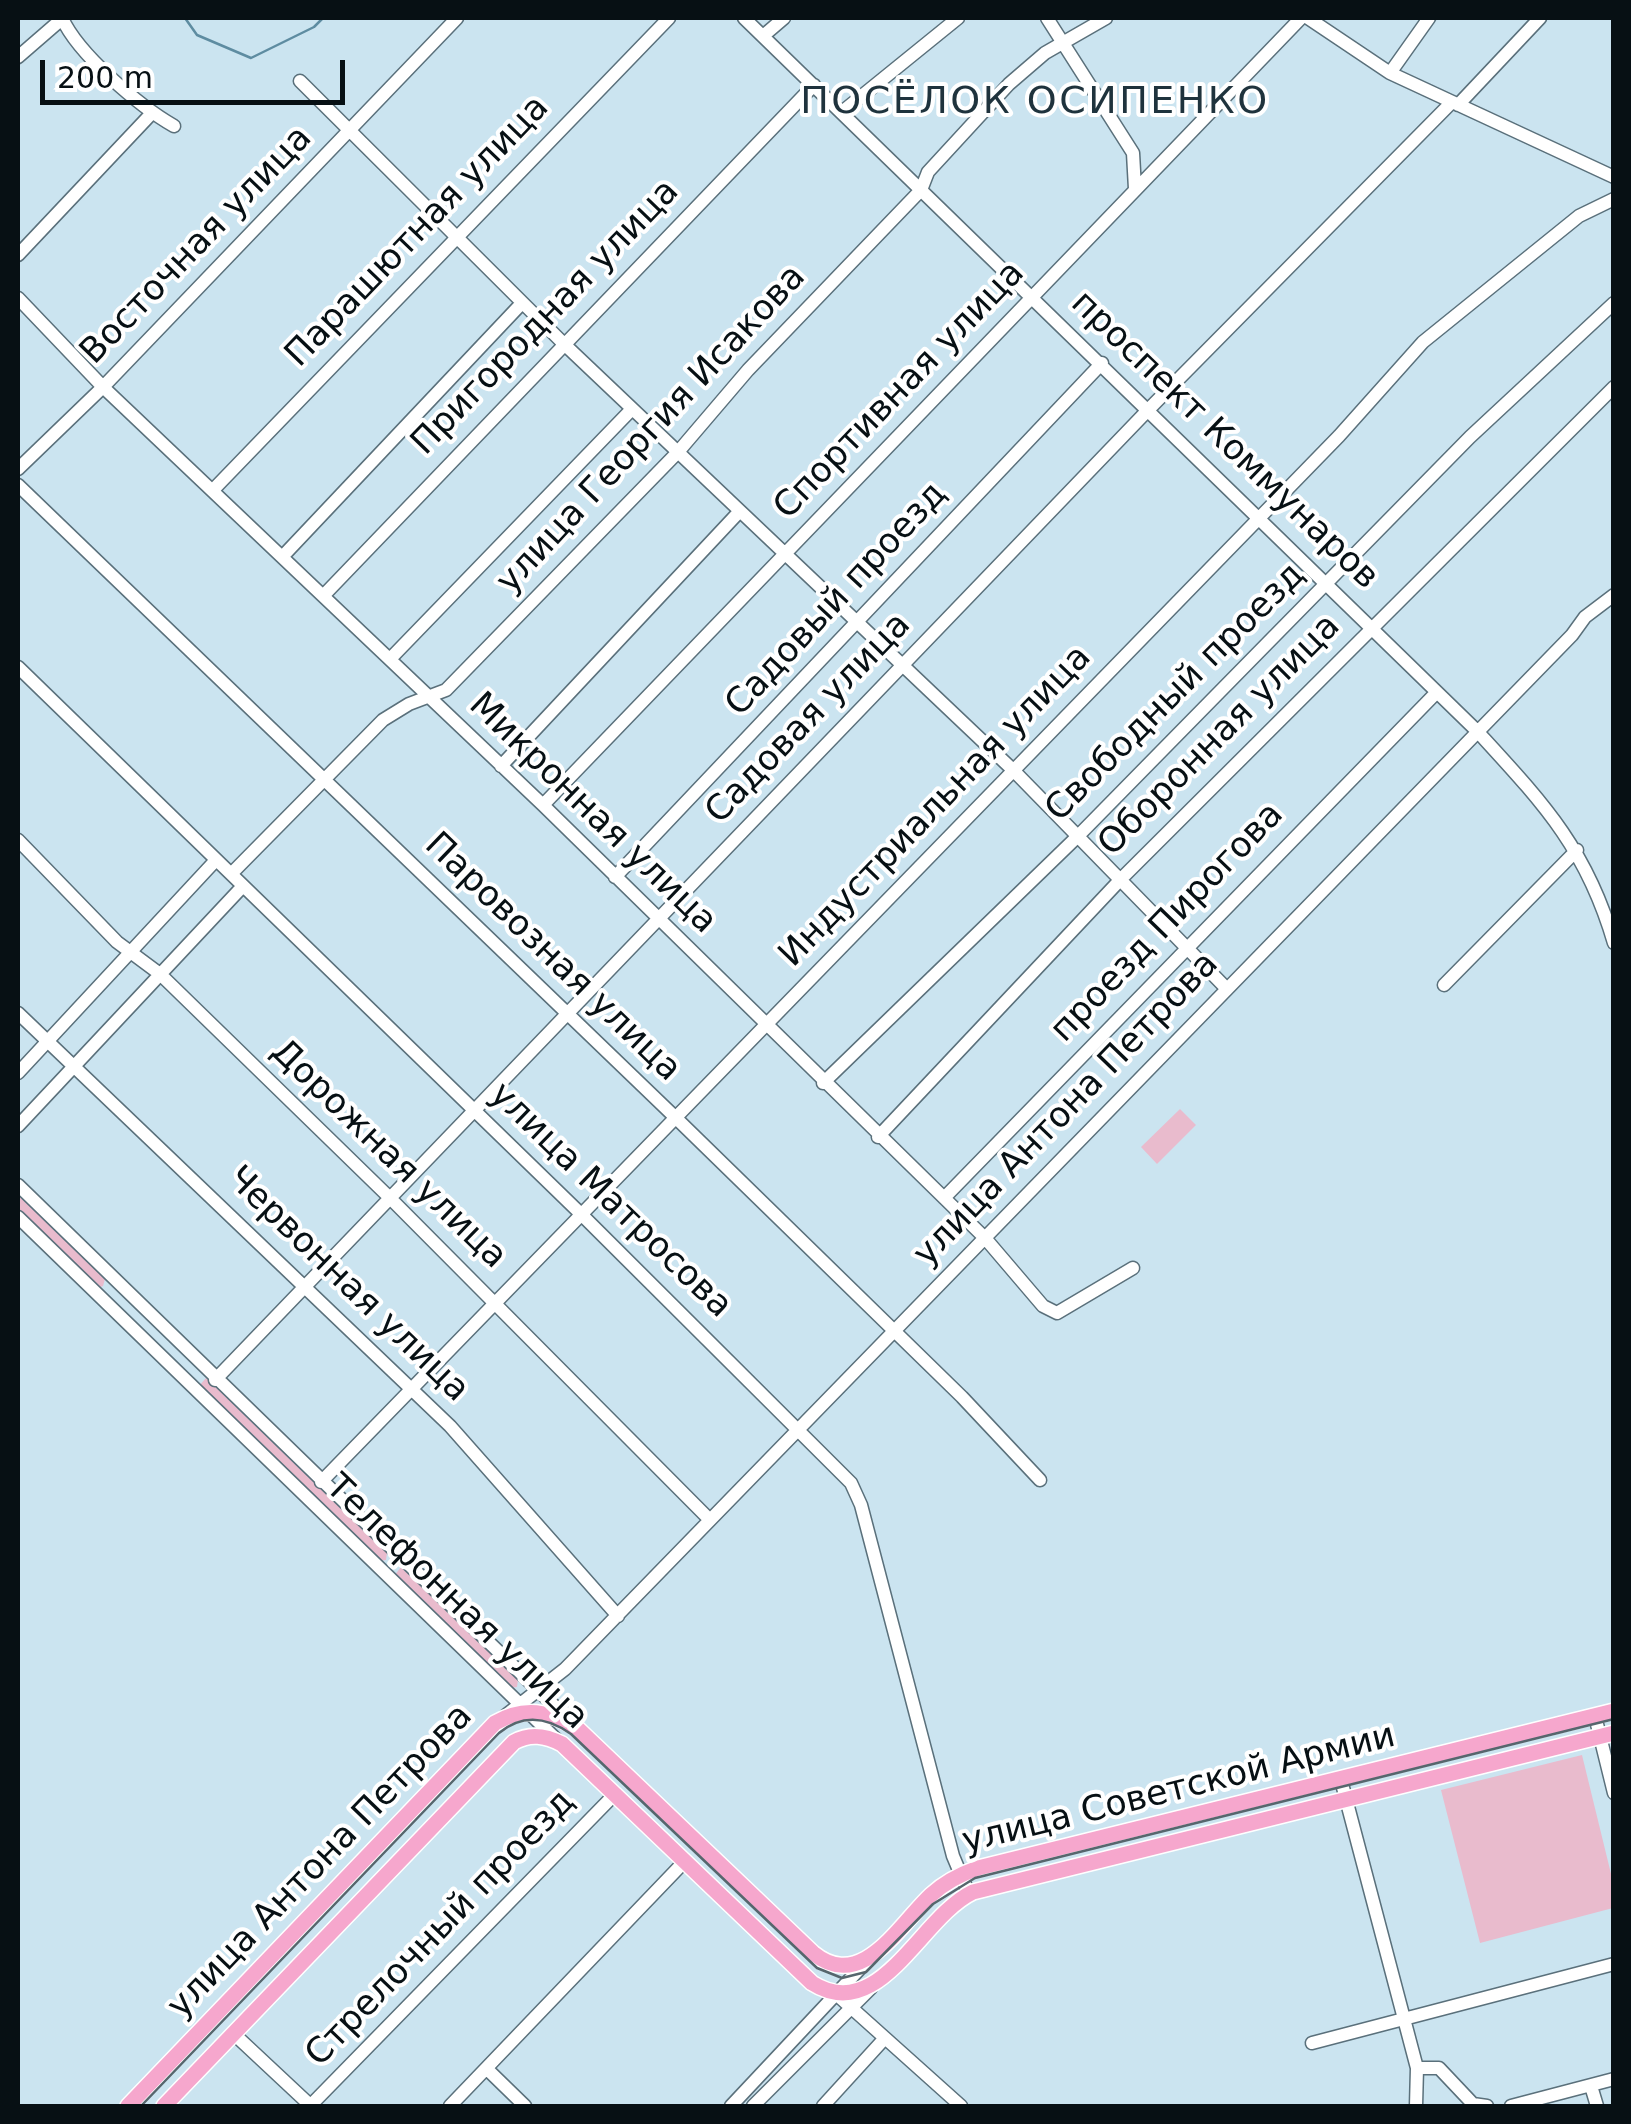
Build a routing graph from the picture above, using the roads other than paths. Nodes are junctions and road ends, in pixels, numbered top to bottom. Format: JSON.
{"nodes":[{"id":1,"x":62,"y":18,"type":"edge"},
{"id":2,"x":457,"y":18,"type":"edge"},
{"id":3,"x":668,"y":18,"type":"edge"},
{"id":4,"x":744,"y":18,"type":"edge"},
{"id":5,"x":784,"y":18,"type":"edge"},
{"id":6,"x":958,"y":18,"type":"edge"},
{"id":7,"x":1047,"y":18,"type":"edge"},
{"id":8,"x":1106,"y":18,"type":"edge"},
{"id":9,"x":1304,"y":18,"type":"edge"},
{"id":10,"x":1429,"y":18,"type":"edge"},
{"id":11,"x":1540,"y":18,"type":"edge"},
{"id":12,"x":763,"y":36,"type":"junction"},
{"id":13,"x":1064,"y":43,"type":"junction"},
{"id":14,"x":18,"y":57,"type":"edge"},
{"id":15,"x":1390,"y":73,"type":"junction"},
{"id":16,"x":300,"y":81,"type":"dead end"},
{"id":17,"x":814,"y":85,"type":"junction"},
{"id":18,"x":1454,"y":104,"type":"junction"},
{"id":19,"x":842,"y":112,"type":"junction"},
{"id":20,"x":152,"y":113,"type":"junction"},
{"id":21,"x":174,"y":126,"type":"dead end"},
{"id":22,"x":348,"y":133,"type":"junction"},
{"id":23,"x":1614,"y":177,"type":"edge"},
{"id":24,"x":1135,"y":188,"type":"junction"},
{"id":25,"x":921,"y":190,"type":"junction"},
{"id":26,"x":1614,"y":200,"type":"edge"},
{"id":27,"x":454,"y":237,"type":"junction"},
{"id":28,"x":18,"y":255,"type":"edge"},
{"id":29,"x":18,"y":298,"type":"edge"},
{"id":30,"x":1033,"y":298,"type":"junction"},
{"id":31,"x":522,"y":303,"type":"junction"},
{"id":32,"x":1614,"y":303,"type":"edge"},
{"id":33,"x":563,"y":342,"type":"junction"},
{"id":34,"x":1102,"y":364,"type":"junction"},
{"id":35,"x":103,"y":387,"type":"junction"},
{"id":36,"x":1614,"y":387,"type":"edge"},
{"id":37,"x":632,"y":409,"type":"junction"},
{"id":38,"x":1148,"y":410,"type":"junction"},
{"id":39,"x":678,"y":452,"type":"junction"},
{"id":40,"x":18,"y":469,"type":"edge"},
{"id":41,"x":18,"y":485,"type":"edge"},
{"id":42,"x":213,"y":490,"type":"junction"},
{"id":43,"x":739,"y":512,"type":"junction"},
{"id":44,"x":1258,"y":516,"type":"junction"},
{"id":45,"x":784,"y":554,"type":"junction"},
{"id":46,"x":283,"y":556,"type":"junction"},
{"id":47,"x":1327,"y":583,"type":"junction"},
{"id":48,"x":324,"y":595,"type":"junction"},
{"id":49,"x":1614,"y":595,"type":"edge"},
{"id":50,"x":855,"y":624,"type":"junction"},
{"id":51,"x":1371,"y":626,"type":"junction"},
{"id":52,"x":390,"y":659,"type":"junction"},
{"id":53,"x":900,"y":667,"type":"junction"},
{"id":54,"x":18,"y":668,"type":"edge"},
{"id":55,"x":1437,"y":692,"type":"junction"},
{"id":56,"x":428,"y":697,"type":"junction"},
{"id":57,"x":1477,"y":731,"type":"junction"},
{"id":58,"x":501,"y":766,"type":"junction"},
{"id":59,"x":1013,"y":770,"type":"junction"},
{"id":60,"x":320,"y":778,"type":"junction"},
{"id":61,"x":543,"y":805,"type":"junction"},
{"id":62,"x":1078,"y":836,"type":"junction"},
{"id":63,"x":18,"y":840,"type":"edge"},
{"id":64,"x":1578,"y":850,"type":"junction"},
{"id":65,"x":216,"y":860,"type":"junction"},
{"id":66,"x":231,"y":874,"type":"junction"},
{"id":67,"x":616,"y":877,"type":"junction"},
{"id":68,"x":1121,"y":879,"type":"junction"},
{"id":69,"x":244,"y":886,"type":"junction"},
{"id":70,"x":660,"y":921,"type":"junction"},
{"id":71,"x":1614,"y":944,"type":"edge"},
{"id":72,"x":1186,"y":946,"type":"junction"},
{"id":73,"x":132,"y":949,"type":"junction"},
{"id":74,"x":160,"y":974,"type":"junction"},
{"id":75,"x":1444,"y":985,"type":"dead end"},
{"id":76,"x":1226,"y":989,"type":"junction"},
{"id":77,"x":18,"y":1013,"type":"edge"},
{"id":78,"x":569,"y":1016,"type":"junction"},
{"id":79,"x":765,"y":1026,"type":"junction"},
{"id":80,"x":47,"y":1041,"type":"junction"},
{"id":81,"x":75,"y":1066,"type":"junction"},
{"id":82,"x":18,"y":1073,"type":"edge"},
{"id":83,"x":822,"y":1083,"type":"junction"},
{"id":84,"x":475,"y":1111,"type":"junction"},
{"id":85,"x":677,"y":1119,"type":"junction"},
{"id":86,"x":18,"y":1126,"type":"edge"},
{"id":87,"x":878,"y":1137,"type":"junction"},
{"id":88,"x":18,"y":1185,"type":"edge"},
{"id":89,"x":390,"y":1198,"type":"junction"},
{"id":90,"x":944,"y":1198,"type":"junction"},
{"id":91,"x":582,"y":1215,"type":"junction"},
{"id":92,"x":18,"y":1217,"type":"edge"},
{"id":93,"x":986,"y":1238,"type":"junction"},
{"id":94,"x":1133,"y":1268,"type":"dead end"},
{"id":95,"x":304,"y":1285,"type":"junction"},
{"id":96,"x":496,"y":1303,"type":"junction"},
{"id":97,"x":894,"y":1331,"type":"junction"},
{"id":98,"x":215,"y":1380,"type":"junction"},
{"id":99,"x":411,"y":1392,"type":"junction"},
{"id":100,"x":799,"y":1428,"type":"junction"},
{"id":101,"x":1040,"y":1480,"type":"dead end"},
{"id":102,"x":321,"y":1482,"type":"junction"},
{"id":103,"x":710,"y":1520,"type":"junction"},
{"id":104,"x":618,"y":1616,"type":"junction"},
{"id":105,"x":532,"y":1706,"type":"junction"},
{"id":106,"x":1614,"y":1711,"type":"edge"},
{"id":107,"x":1595,"y":1716,"type":"junction"},
{"id":108,"x":1607,"y":1735,"type":"edge"},
{"id":109,"x":514,"y":1742,"type":"junction"},
{"id":110,"x":562,"y":1744,"type":"junction"},
{"id":111,"x":1342,"y":1780,"type":"junction"},
{"id":112,"x":1614,"y":1793,"type":"edge"},
{"id":113,"x":614,"y":1795,"type":"junction"},
{"id":114,"x":1346,"y":1800,"type":"junction"},
{"id":115,"x":1181,"y":1818,"type":"junction"},
{"id":116,"x":1185,"y":1838,"type":"junction"},
{"id":117,"x":684,"y":1862,"type":"junction"},
{"id":118,"x":959,"y":1875,"type":"junction"},
{"id":119,"x":968,"y":1894,"type":"junction"},
{"id":120,"x":868,"y":1960,"type":"junction"},
{"id":121,"x":832,"y":1964,"type":"junction"},
{"id":122,"x":1614,"y":1964,"type":"edge"},
{"id":123,"x":847,"y":1994,"type":"junction"},
{"id":124,"x":1402,"y":2018,"type":"junction"},
{"id":125,"x":234,"y":2034,"type":"junction"},
{"id":126,"x":885,"y":2038,"type":"junction"},
{"id":127,"x":1312,"y":2042,"type":"dead end"},
{"id":128,"x":1417,"y":2068,"type":"junction"},
{"id":129,"x":488,"y":2070,"type":"junction"},
{"id":130,"x":1614,"y":2079,"type":"edge"},
{"id":131,"x":1591,"y":2086,"type":"junction"},
{"id":132,"x":128,"y":2106,"type":"edge"},
{"id":133,"x":164,"y":2106,"type":"edge"},
{"id":134,"x":310,"y":2106,"type":"edge"},
{"id":135,"x":450,"y":2106,"type":"edge"},
{"id":136,"x":525,"y":2106,"type":"edge"},
{"id":137,"x":731,"y":2106,"type":"edge"},
{"id":138,"x":753,"y":2106,"type":"edge"},
{"id":139,"x":822,"y":2106,"type":"edge"},
{"id":140,"x":961,"y":2106,"type":"edge"},
{"id":141,"x":1416,"y":2106,"type":"edge"},
{"id":142,"x":1487,"y":2106,"type":"edge"},
{"id":143,"x":1511,"y":2106,"type":"edge"},
{"id":144,"x":1597,"y":2106,"type":"edge"}],
"edges":[{"from":1,"to":14,"type":"street"},
{"from":1,"to":20,"type":"street"},
{"from":2,"to":22,"type":"street","name":"Восточная улица"},
{"from":3,"to":27,"type":"street","name":"Парашютная улица"},
{"from":4,"to":12,"type":"street","name":"проспект Коммунаров"},
{"from":5,"to":12,"type":"street"},
{"from":6,"to":19,"type":"street"},
{"from":7,"to":13,"type":"street"},
{"from":8,"to":13,"type":"street","name":"улица Георгия Исакова"},
{"from":9,"to":15,"type":"street"},
{"from":9,"to":24,"type":"street","name":"Спортивная улица"},
{"from":10,"to":15,"type":"street"},
{"from":11,"to":18,"type":"street","name":"Садовая улица"},
{"from":12,"to":17,"type":"street","name":"проспект Коммунаров"},
{"from":13,"to":24,"type":"street"},
{"from":13,"to":25,"type":"street","name":"улица Георгия Исакова"},
{"from":15,"to":18,"type":"street"},
{"from":16,"to":22,"type":"street"},
{"from":17,"to":19,"type":"street","name":"проспект Коммунаров"},
{"from":17,"to":33,"type":"street","name":"Пригородная улица"},
{"from":18,"to":23,"type":"street"},
{"from":18,"to":38,"type":"street","name":"Садовая улица"},
{"from":19,"to":25,"type":"street","name":"проспект Коммунаров"},
{"from":20,"to":21,"type":"street"},
{"from":20,"to":28,"type":"street"},
{"from":22,"to":27,"type":"street"},
{"from":22,"to":35,"type":"street","name":"Восточная улица"},
{"from":24,"to":30,"type":"street","name":"Спортивная улица"},
{"from":25,"to":30,"type":"street","name":"проспект Коммунаров"},
{"from":25,"to":39,"type":"street","name":"улица Георгия Исакова"},
{"from":26,"to":44,"type":"street","name":"Индустриальная улица"},
{"from":27,"to":31,"type":"street"},
{"from":27,"to":42,"type":"street","name":"Парашютная улица"},
{"from":29,"to":35,"type":"street","name":"Микронная улица"},
{"from":30,"to":34,"type":"street","name":"проспект Коммунаров"},
{"from":30,"to":45,"type":"street","name":"Спортивная улица"},
{"from":31,"to":33,"type":"street"},
{"from":31,"to":46,"type":"street"},
{"from":32,"to":47,"type":"street","name":"Свободный проезд"},
{"from":33,"to":37,"type":"street"},
{"from":33,"to":48,"type":"street","name":"Пригородная улица"},
{"from":34,"to":38,"type":"street","name":"проспект Коммунаров"},
{"from":34,"to":50,"type":"street","name":"Садовый проезд"},
{"from":35,"to":40,"type":"street","name":"Восточная улица"},
{"from":35,"to":42,"type":"street","name":"Микронная улица"},
{"from":36,"to":51,"type":"street","name":"Оборонная улица"},
{"from":37,"to":39,"type":"street"},
{"from":37,"to":52,"type":"street"},
{"from":38,"to":44,"type":"street","name":"проспект Коммунаров"},
{"from":38,"to":53,"type":"street","name":"Садовая улица"},
{"from":39,"to":43,"type":"street"},
{"from":39,"to":56,"type":"street","name":"улица Георгия Исакова"},
{"from":41,"to":60,"type":"street","name":"Паровозная улица"},
{"from":42,"to":46,"type":"street","name":"Микронная улица"},
{"from":43,"to":45,"type":"street"},
{"from":43,"to":58,"type":"street"},
{"from":44,"to":47,"type":"street","name":"проспект Коммунаров"},
{"from":44,"to":59,"type":"street","name":"Индустриальная улица"},
{"from":45,"to":50,"type":"street"},
{"from":45,"to":61,"type":"street","name":"Спортивная улица"},
{"from":46,"to":48,"type":"street","name":"Микронная улица"},
{"from":47,"to":51,"type":"street","name":"проспект Коммунаров"},
{"from":47,"to":62,"type":"street","name":"Свободный проезд"},
{"from":48,"to":52,"type":"street","name":"Микронная улица"},
{"from":49,"to":57,"type":"street","name":"улица Антона Петрова"},
{"from":50,"to":53,"type":"street"},
{"from":50,"to":67,"type":"street","name":"Садовый проезд"},
{"from":51,"to":55,"type":"street","name":"проспект Коммунаров"},
{"from":51,"to":68,"type":"street","name":"Оборонная улица"},
{"from":52,"to":56,"type":"street","name":"Микронная улица"},
{"from":53,"to":59,"type":"street"},
{"from":53,"to":70,"type":"street","name":"Садовая улица"},
{"from":54,"to":65,"type":"street","name":"улица Матросова"},
{"from":55,"to":57,"type":"street","name":"проспект Коммунаров"},
{"from":55,"to":72,"type":"street","name":"проезд Пирогова"},
{"from":56,"to":58,"type":"street","name":"Микронная улица"},
{"from":56,"to":60,"type":"street","name":"улица Георгия Исакова"},
{"from":57,"to":64,"type":"street","name":"проспект Коммунаров"},
{"from":57,"to":76,"type":"street","name":"улица Антона Петрова"},
{"from":58,"to":61,"type":"street","name":"Микронная улица"},
{"from":59,"to":62,"type":"street"},
{"from":59,"to":79,"type":"street","name":"Индустриальная улица"},
{"from":60,"to":66,"type":"street","name":"улица Георгия Исакова"},
{"from":60,"to":78,"type":"street","name":"Паровозная улица"},
{"from":61,"to":67,"type":"street","name":"Микронная улица"},
{"from":62,"to":68,"type":"street"},
{"from":62,"to":83,"type":"street","name":"Свободный проезд"},
{"from":63,"to":73,"type":"street","name":"Дорожная улица"},
{"from":64,"to":71,"type":"street","name":"проспект Коммунаров"},
{"from":64,"to":75,"type":"street"},
{"from":65,"to":66,"type":"street","name":"улица Матросова"},
{"from":65,"to":73,"type":"street"},
{"from":66,"to":69,"type":"street","name":"улица Матросова"},
{"from":67,"to":70,"type":"street","name":"Микронная улица"},
{"from":68,"to":72,"type":"street"},
{"from":68,"to":87,"type":"street","name":"Оборонная улица"},
{"from":69,"to":74,"type":"street"},
{"from":69,"to":84,"type":"street","name":"улица Матросова"},
{"from":70,"to":78,"type":"street","name":"Садовая улица"},
{"from":70,"to":79,"type":"street","name":"Микронная улица"},
{"from":72,"to":76,"type":"street"},
{"from":72,"to":90,"type":"street","name":"проезд Пирогова"},
{"from":73,"to":74,"type":"street","name":"Дорожная улица"},
{"from":73,"to":80,"type":"street"},
{"from":74,"to":81,"type":"street"},
{"from":74,"to":89,"type":"street","name":"Дорожная улица"},
{"from":76,"to":93,"type":"street","name":"улица Антона Петрова"},
{"from":77,"to":80,"type":"street","name":"Червонная улица"},
{"from":78,"to":84,"type":"street","name":"Садовая улица"},
{"from":78,"to":85,"type":"street","name":"Паровозная улица"},
{"from":79,"to":83,"type":"street","name":"Микронная улица"},
{"from":79,"to":85,"type":"street","name":"Индустриальная улица"},
{"from":80,"to":81,"type":"street","name":"Червонная улица"},
{"from":80,"to":82,"type":"street"},
{"from":81,"to":86,"type":"street"},
{"from":81,"to":95,"type":"street","name":"Червонная улица"},
{"from":83,"to":87,"type":"street","name":"Микронная улица"},
{"from":84,"to":89,"type":"street","name":"Садовая улица"},
{"from":84,"to":91,"type":"street","name":"улица Матросова"},
{"from":85,"to":91,"type":"street","name":"Индустриальная улица"},
{"from":85,"to":97,"type":"street","name":"Паровозная улица"},
{"from":87,"to":90,"type":"street","name":"Микронная улица"},
{"from":88,"to":98,"type":"street","name":"Телефонная улица"},
{"from":89,"to":95,"type":"street","name":"Садовая улица"},
{"from":89,"to":96,"type":"street","name":"Дорожная улица"},
{"from":90,"to":93,"type":"street","name":"Микронная улица"},
{"from":91,"to":96,"type":"street","name":"Индустриальная улица"},
{"from":91,"to":100,"type":"street","name":"улица Матросова"},
{"from":92,"to":105,"type":"street","name":"Телефонная улица"},
{"from":93,"to":94,"type":"street","name":"Микронная улица"},
{"from":93,"to":97,"type":"street","name":"улица Антона Петрова"},
{"from":95,"to":98,"type":"street","name":"Садовая улица"},
{"from":95,"to":99,"type":"street","name":"Червонная улица"},
{"from":96,"to":99,"type":"street","name":"Индустриальная улица"},
{"from":96,"to":103,"type":"street","name":"Дорожная улица"},
{"from":97,"to":100,"type":"street","name":"улица Антона Петрова"},
{"from":97,"to":101,"type":"street","name":"Паровозная улица"},
{"from":98,"to":102,"type":"street","name":"Телефонная улица"},
{"from":99,"to":102,"type":"street","name":"Индустриальная улица"},
{"from":99,"to":104,"type":"street","name":"Червонная улица"},
{"from":100,"to":103,"type":"street","name":"улица Антона Петрова"},
{"from":100,"to":118,"type":"street","name":"улица Матросова"},
{"from":102,"to":105,"type":"street","name":"Телефонная улица"},
{"from":103,"to":104,"type":"street","name":"улица Антона Петрова"},
{"from":104,"to":105,"type":"street","name":"улица Антона Петрова"},
{"from":105,"to":109,"type":"street","name":"улица Антона Петрова"},
{"from":105,"to":110,"type":"street","name":"Телефонная улица"},
{"from":105,"to":121,"type":"main road","name":"Телефонная улица"},
{"from":105,"to":132,"type":"main road","name":"улица Антона Петрова"},
{"from":106,"to":107,"type":"main road","name":"улица Советской Армии"},
{"from":107,"to":108,"type":"street"},
{"from":107,"to":111,"type":"main road","name":"улица Советской Армии"},
{"from":108,"to":112,"type":"street"},
{"from":108,"to":114,"type":"main road","name":"улица Советской Армии"},
{"from":109,"to":110,"type":"main road"},
{"from":109,"to":125,"type":"main road","name":"улица Антона Петрова"},
{"from":110,"to":113,"type":"main road","name":"Телефонная улица"},
{"from":111,"to":114,"type":"street"},
{"from":111,"to":115,"type":"main road","name":"улица Советской Армии"},
{"from":113,"to":117,"type":"main road","name":"Телефонная улица"},
{"from":113,"to":134,"type":"street","name":"Стрелочный проезд"},
{"from":114,"to":116,"type":"main road","name":"улица Советской Армии"},
{"from":114,"to":124,"type":"street"},
{"from":115,"to":116,"type":"street"},
{"from":115,"to":118,"type":"main road","name":"улица Советской Армии"},
{"from":116,"to":119,"type":"main road","name":"улица Советской Армии"},
{"from":117,"to":123,"type":"main road","name":"Телефонная улица"},
{"from":117,"to":129,"type":"street"},
{"from":118,"to":119,"type":"street","name":"улица Матросова"},
{"from":118,"to":120,"type":"main road","name":"улица Советской Армии"},
{"from":119,"to":123,"type":"main road","name":"улица Советской Армии"},
{"from":120,"to":121,"type":"main road"},
{"from":120,"to":123,"type":"street","name":"улица Советской Армии"},
{"from":121,"to":123,"type":"street"},
{"from":122,"to":124,"type":"street"},
{"from":123,"to":126,"type":"street","name":"Телефонная улица"},
{"from":123,"to":137,"type":"street","name":"улица Советской Армии"},
{"from":123,"to":138,"type":"street","name":"улица Советской Армии"},
{"from":124,"to":127,"type":"street"},
{"from":124,"to":128,"type":"street"},
{"from":125,"to":133,"type":"main road","name":"улица Антона Петрова"},
{"from":125,"to":134,"type":"street"},
{"from":126,"to":139,"type":"street"},
{"from":126,"to":140,"type":"street","name":"Телефонная улица"},
{"from":128,"to":141,"type":"street"},
{"from":128,"to":142,"type":"street"},
{"from":129,"to":135,"type":"street"},
{"from":129,"to":136,"type":"street"},
{"from":130,"to":131,"type":"street"},
{"from":131,"to":143,"type":"street"},
{"from":131,"to":144,"type":"street"}]}
